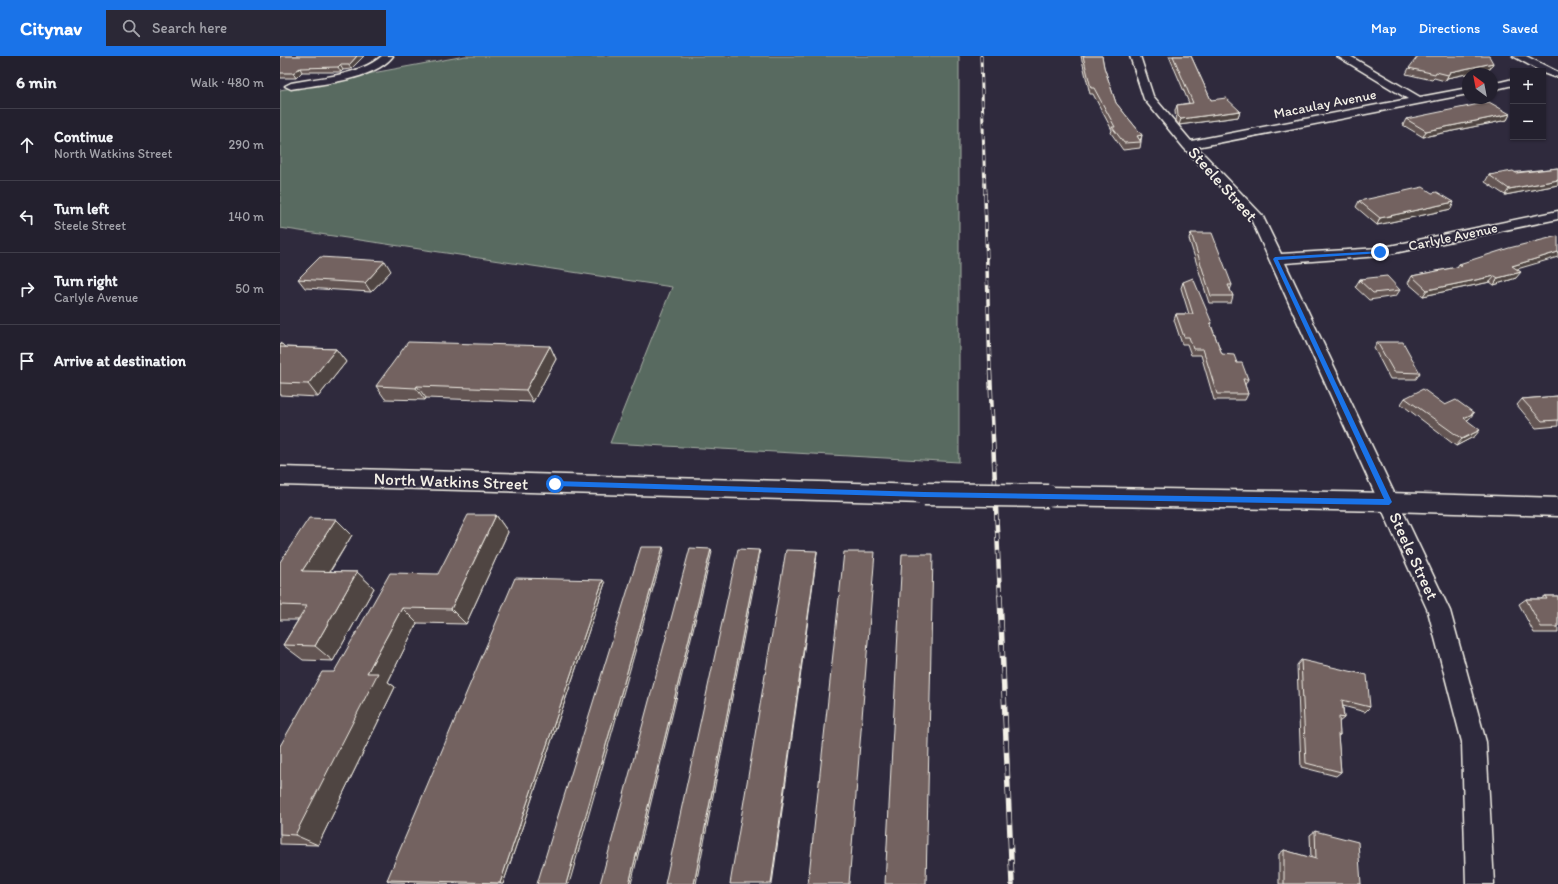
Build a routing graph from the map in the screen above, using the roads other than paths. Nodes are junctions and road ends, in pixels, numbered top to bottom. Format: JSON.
{"nodes":[{"id":1,"x":388,"y":56,"type":"edge"},
{"id":2,"x":1135,"y":56,"type":"edge"},
{"id":3,"x":1342,"y":56,"type":"edge"},
{"id":4,"x":1518,"y":56,"type":"edge"},
{"id":5,"x":1556,"y":74,"type":"edge"},
{"id":6,"x":1546,"y":76,"type":"edge"},
{"id":7,"x":1510,"y":83,"type":"edge"},
{"id":8,"x":1498,"y":85,"type":"edge"},
{"id":9,"x":291,"y":86,"type":"dead end"},
{"id":10,"x":1462,"y":92,"type":"edge"},
{"id":11,"x":1419,"y":101,"type":"junction"},
{"id":12,"x":1188,"y":146,"type":"junction"},
{"id":13,"x":1558,"y":215,"type":"edge"},
{"id":14,"x":1275,"y":259,"type":"junction"},
{"id":15,"x":280,"y":476,"type":"edge"},
{"id":16,"x":1389,"y":502,"type":"junction"},
{"id":17,"x":1558,"y":507,"type":"edge"},
{"id":18,"x":1480,"y":884,"type":"edge"}],
"edges":[{"from":1,"to":9,"type":"street"},
{"from":2,"to":12,"type":"street","name":"Steele Street"},
{"from":3,"to":11,"type":"street"},
{"from":4,"to":5,"type":"street"},
{"from":5,"to":6,"type":"street"},
{"from":7,"to":8,"type":"street"},
{"from":10,"to":11,"type":"street","name":"Macaulay Avenue"},
{"from":11,"to":12,"type":"street","name":"Macaulay Avenue"},
{"from":12,"to":14,"type":"street","name":"Steele Street"},
{"from":13,"to":14,"type":"street","name":"Carlyle Avenue"},
{"from":14,"to":16,"type":"street","name":"Steele Street"},
{"from":15,"to":16,"type":"main road","name":"North Watkins Street","bridge":true},
{"from":16,"to":17,"type":"main road","name":"North Watkins Street"},
{"from":16,"to":18,"type":"street","name":"Steele Street"}]}
